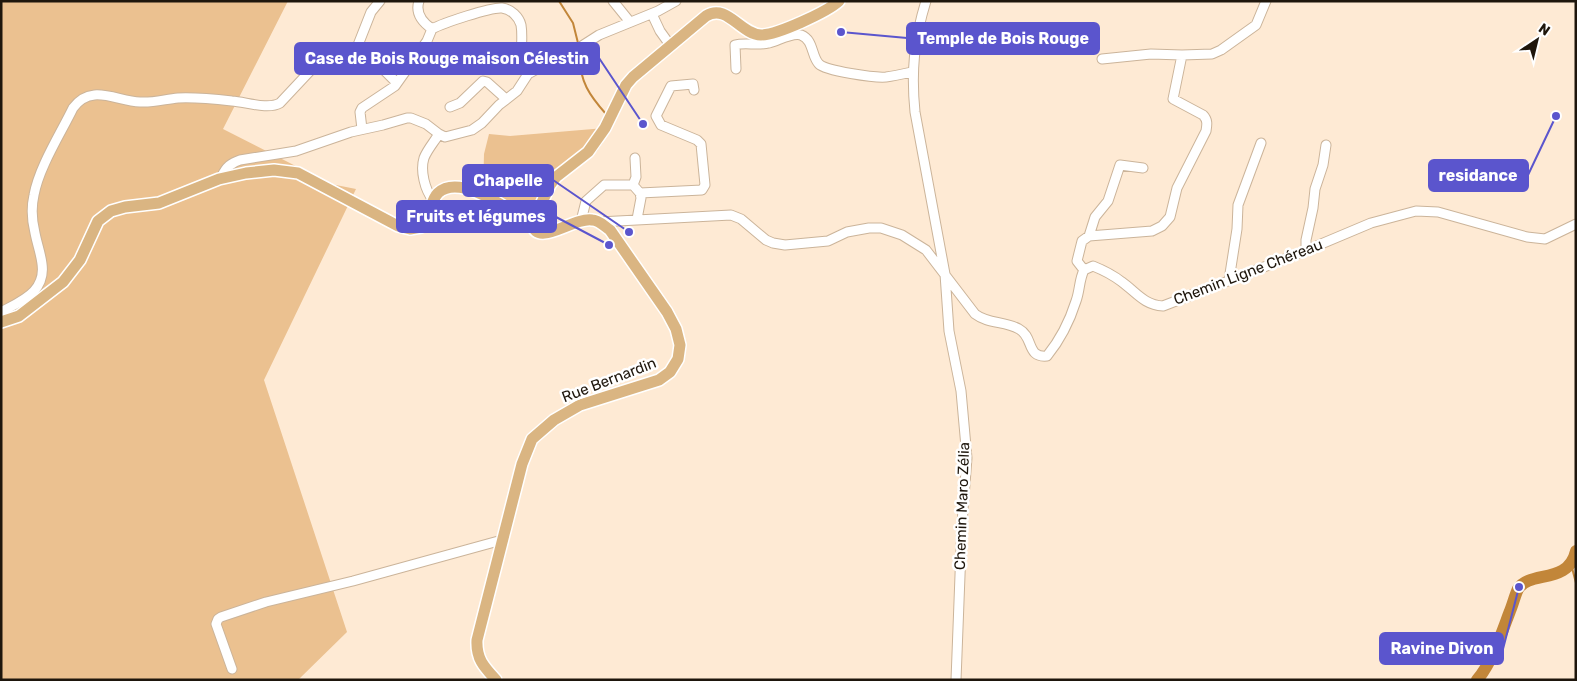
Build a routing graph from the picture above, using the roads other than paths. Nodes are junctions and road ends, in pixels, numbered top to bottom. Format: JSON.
{"nodes":[{"id":1,"x":380,"y":1,"type":"edge"},
{"id":2,"x":419,"y":1,"type":"edge"},
{"id":3,"x":614,"y":1,"type":"edge"},
{"id":4,"x":676,"y":1,"type":"edge"},
{"id":5,"x":839,"y":1,"type":"edge"},
{"id":6,"x":926,"y":1,"type":"edge"},
{"id":7,"x":1266,"y":1,"type":"edge"},
{"id":8,"x":652,"y":14,"type":"junction"},
{"id":9,"x":630,"y":22,"type":"junction"},
{"id":10,"x":432,"y":29,"type":"junction"},
{"id":11,"x":670,"y":45,"type":"junction"},
{"id":12,"x":355,"y":49,"type":"junction"},
{"id":13,"x":522,"y":54,"type":"junction"},
{"id":14,"x":1182,"y":56,"type":"junction"},
{"id":15,"x":1102,"y":59,"type":"dead end"},
{"id":16,"x":469,"y":68,"type":"dead end"},
{"id":17,"x":736,"y":69,"type":"dead end"},
{"id":18,"x":912,"y":72,"type":"junction"},
{"id":19,"x":528,"y":74,"type":"junction"},
{"id":20,"x":397,"y":82,"type":"junction"},
{"id":21,"x":694,"y":90,"type":"dead end"},
{"id":22,"x":506,"y":99,"type":"junction"},
{"id":23,"x":450,"y":107,"type":"dead end"},
{"id":24,"x":362,"y":129,"type":"junction"},
{"id":25,"x":439,"y":134,"type":"junction"},
{"id":26,"x":1261,"y":143,"type":"dead end"},
{"id":27,"x":1326,"y":145,"type":"dead end"},
{"id":28,"x":636,"y":158,"type":"dead end"},
{"id":29,"x":1143,"y":168,"type":"dead end"},
{"id":30,"x":223,"y":178,"type":"junction"},
{"id":31,"x":633,"y":185,"type":"junction"},
{"id":32,"x":640,"y":193,"type":"junction"},
{"id":33,"x":433,"y":200,"type":"junction"},
{"id":34,"x":637,"y":219,"type":"junction"},
{"id":35,"x":581,"y":221,"type":"junction"},
{"id":36,"x":599,"y":222,"type":"junction"},
{"id":37,"x":532,"y":224,"type":"junction"},
{"id":38,"x":1576,"y":224,"type":"edge"},
{"id":39,"x":1089,"y":236,"type":"junction"},
{"id":40,"x":1306,"y":250,"type":"junction"},
{"id":41,"x":1084,"y":270,"type":"junction"},
{"id":42,"x":945,"y":274,"type":"junction"},
{"id":43,"x":1229,"y":280,"type":"junction"},
{"id":44,"x":1,"y":312,"type":"edge"},
{"id":45,"x":1,"y":322,"type":"edge"},
{"id":46,"x":502,"y":540,"type":"junction"},
{"id":47,"x":232,"y":669,"type":"dead end"},
{"id":48,"x":496,"y":680,"type":"edge"},
{"id":49,"x":956,"y":680,"type":"edge"}],
"edges":[{"from":1,"to":12,"type":"street"},
{"from":2,"to":10,"type":"street"},
{"from":3,"to":9,"type":"street"},
{"from":4,"to":8,"type":"street"},
{"from":5,"to":11,"type":"main road"},
{"from":6,"to":18,"type":"street","name":"Chemin Maro Zélia"},
{"from":7,"to":14,"type":"street"},
{"from":8,"to":9,"type":"street"},
{"from":8,"to":11,"type":"street"},
{"from":9,"to":19,"type":"street"},
{"from":10,"to":13,"type":"street"},
{"from":10,"to":20,"type":"street"},
{"from":11,"to":37,"type":"main road"},
{"from":12,"to":20,"type":"street"},
{"from":12,"to":44,"type":"street"},
{"from":13,"to":16,"type":"street"},
{"from":13,"to":19,"type":"street"},
{"from":14,"to":15,"type":"street"},
{"from":14,"to":39,"type":"street"},
{"from":17,"to":18,"type":"street"},
{"from":18,"to":42,"type":"street","name":"Chemin Maro Zélia"},
{"from":19,"to":22,"type":"street"},
{"from":20,"to":24,"type":"street"},
{"from":21,"to":32,"type":"street"},
{"from":22,"to":23,"type":"street"},
{"from":22,"to":25,"type":"street"},
{"from":24,"to":25,"type":"street"},
{"from":24,"to":30,"type":"street"},
{"from":25,"to":33,"type":"street"},
{"from":26,"to":43,"type":"street"},
{"from":27,"to":40,"type":"street"},
{"from":28,"to":31,"type":"street"},
{"from":29,"to":39,"type":"street"},
{"from":30,"to":33,"type":"main road"},
{"from":30,"to":45,"type":"main road"},
{"from":31,"to":32,"type":"street"},
{"from":31,"to":35,"type":"street"},
{"from":32,"to":34,"type":"street"},
{"from":33,"to":37,"type":"main road"},
{"from":34,"to":36,"type":"street"},
{"from":34,"to":42,"type":"street"},
{"from":35,"to":36,"type":"main road"},
{"from":35,"to":37,"type":"main road"},
{"from":36,"to":46,"type":"main road","name":"Rue Bernardin"},
{"from":38,"to":40,"type":"street","name":"Chemin Ligne Chéreau"},
{"from":39,"to":41,"type":"street"},
{"from":40,"to":43,"type":"street","name":"Chemin Ligne Chéreau"},
{"from":41,"to":42,"type":"street"},
{"from":41,"to":43,"type":"street","name":"Chemin Ligne Chéreau"},
{"from":42,"to":49,"type":"street","name":"Chemin Maro Zélia"},
{"from":46,"to":47,"type":"street"},
{"from":46,"to":48,"type":"main road","name":"Rue Bernardin"}]}
